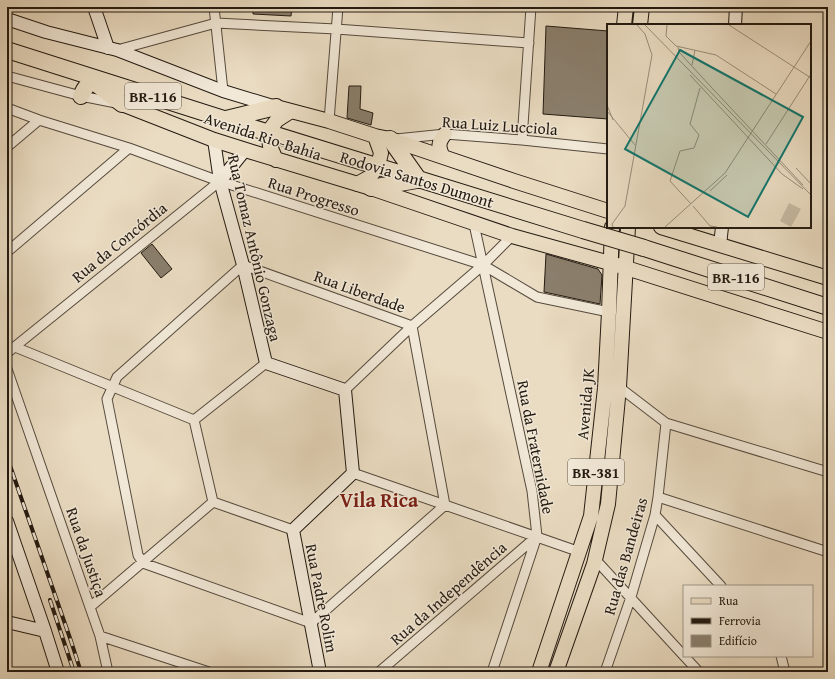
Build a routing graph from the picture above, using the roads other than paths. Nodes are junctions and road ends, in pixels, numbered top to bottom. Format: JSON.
{"nodes":[{"id":1,"x":94,"y":7,"type":"edge"},
{"id":2,"x":214,"y":7,"type":"edge"},
{"id":3,"x":338,"y":7,"type":"edge"},
{"id":4,"x":531,"y":7,"type":"edge"},
{"id":5,"x":626,"y":7,"type":"edge"},
{"id":6,"x":642,"y":7,"type":"edge"},
{"id":7,"x":736,"y":7,"type":"edge"},
{"id":8,"x":7,"y":19,"type":"edge"},
{"id":9,"x":216,"y":23,"type":"junction"},
{"id":10,"x":624,"y":24,"type":"edge"},
{"id":11,"x":640,"y":24,"type":"edge"},
{"id":12,"x":735,"y":24,"type":"edge"},
{"id":13,"x":336,"y":29,"type":"junction"},
{"id":14,"x":529,"y":43,"type":"junction"},
{"id":15,"x":113,"y":49,"type":"junction"},
{"id":16,"x":7,"y":50,"type":"edge"},
{"id":17,"x":7,"y":76,"type":"edge"},
{"id":18,"x":86,"y":76,"type":"junction"},
{"id":19,"x":223,"y":91,"type":"junction"},
{"id":20,"x":81,"y":96,"type":"junction"},
{"id":21,"x":122,"y":104,"type":"junction"},
{"id":22,"x":7,"y":108,"type":"edge"},
{"id":23,"x":284,"y":109,"type":"junction"},
{"id":24,"x":224,"y":119,"type":"junction"},
{"id":25,"x":39,"y":120,"type":"junction"},
{"id":26,"x":329,"y":121,"type":"junction"},
{"id":27,"x":268,"y":132,"type":"junction"},
{"id":28,"x":445,"y":134,"type":"junction"},
{"id":29,"x":382,"y":138,"type":"junction"},
{"id":30,"x":214,"y":140,"type":"junction"},
{"id":31,"x":522,"y":140,"type":"junction"},
{"id":32,"x":7,"y":147,"type":"edge"},
{"id":33,"x":129,"y":148,"type":"junction"},
{"id":34,"x":607,"y":149,"type":"edge"},
{"id":35,"x":246,"y":150,"type":"junction"},
{"id":36,"x":442,"y":157,"type":"junction"},
{"id":37,"x":276,"y":160,"type":"junction"},
{"id":38,"x":378,"y":166,"type":"junction"},
{"id":39,"x":419,"y":180,"type":"junction"},
{"id":40,"x":220,"y":181,"type":"junction"},
{"id":41,"x":364,"y":186,"type":"junction"},
{"id":42,"x":607,"y":211,"type":"edge"},
{"id":43,"x":474,"y":224,"type":"junction"},
{"id":44,"x":612,"y":228,"type":"edge"},
{"id":45,"x":628,"y":228,"type":"edge"},
{"id":46,"x":663,"y":228,"type":"edge"},
{"id":47,"x":722,"y":228,"type":"edge"},
{"id":48,"x":512,"y":236,"type":"junction"},
{"id":49,"x":720,"y":245,"type":"junction"},
{"id":50,"x":7,"y":252,"type":"edge"},
{"id":51,"x":611,"y":263,"type":"junction"},
{"id":52,"x":243,"y":265,"type":"junction"},
{"id":53,"x":483,"y":265,"type":"junction"},
{"id":54,"x":625,"y":268,"type":"junction"},
{"id":55,"x":828,"y":278,"type":"edge"},
{"id":56,"x":828,"y":306,"type":"edge"},
{"id":57,"x":609,"y":312,"type":"junction"},
{"id":58,"x":412,"y":326,"type":"junction"},
{"id":59,"x":828,"y":332,"type":"edge"},
{"id":60,"x":15,"y":347,"type":"junction"},
{"id":61,"x":7,"y":353,"type":"edge"},
{"id":62,"x":266,"y":363,"type":"junction"},
{"id":63,"x":7,"y":369,"type":"edge"},
{"id":64,"x":112,"y":387,"type":"junction"},
{"id":65,"x":619,"y":387,"type":"junction"},
{"id":66,"x":345,"y":390,"type":"junction"},
{"id":67,"x":194,"y":420,"type":"junction"},
{"id":68,"x":666,"y":423,"type":"junction"},
{"id":69,"x":828,"y":472,"type":"edge"},
{"id":70,"x":353,"y":473,"type":"junction"},
{"id":71,"x":658,"y":497,"type":"junction"},
{"id":72,"x":214,"y":502,"type":"junction"},
{"id":73,"x":445,"y":505,"type":"junction"},
{"id":74,"x":655,"y":515,"type":"junction"},
{"id":75,"x":7,"y":521,"type":"edge"},
{"id":76,"x":293,"y":530,"type":"junction"},
{"id":77,"x":537,"y":536,"type":"junction"},
{"id":78,"x":580,"y":552,"type":"junction"},
{"id":79,"x":828,"y":552,"type":"edge"},
{"id":80,"x":595,"y":559,"type":"junction"},
{"id":81,"x":143,"y":563,"type":"junction"},
{"id":82,"x":720,"y":585,"type":"edge"},
{"id":83,"x":631,"y":597,"type":"junction"},
{"id":84,"x":90,"y":607,"type":"junction"},
{"id":85,"x":311,"y":623,"type":"junction"},
{"id":86,"x":8,"y":626,"type":"edge"},
{"id":87,"x":46,"y":630,"type":"junction"},
{"id":88,"x":100,"y":636,"type":"junction"},
{"id":89,"x":683,"y":655,"type":"edge"},
{"id":90,"x":685,"y":657,"type":"edge"},
{"id":91,"x":781,"y":657,"type":"edge"},
{"id":92,"x":58,"y":672,"type":"edge"},
{"id":93,"x":108,"y":672,"type":"edge"},
{"id":94,"x":209,"y":672,"type":"edge"},
{"id":95,"x":320,"y":672,"type":"edge"},
{"id":96,"x":379,"y":672,"type":"edge"},
{"id":97,"x":492,"y":672,"type":"edge"},
{"id":98,"x":539,"y":672,"type":"edge"},
{"id":99,"x":556,"y":672,"type":"edge"},
{"id":100,"x":605,"y":672,"type":"edge"},
{"id":101,"x":699,"y":672,"type":"edge"},
{"id":102,"x":785,"y":672,"type":"edge"}],
"edges":[{"from":1,"to":15,"type":"street"},
{"from":2,"to":9,"type":"street"},
{"from":3,"to":13,"type":"street"},
{"from":4,"to":14,"type":"street"},
{"from":5,"to":10,"type":"main road"},
{"from":6,"to":11,"type":"main road"},
{"from":7,"to":12,"type":"street"},
{"from":8,"to":15,"type":"street","name":"Avenida Rio-Bahia"},
{"from":9,"to":13,"type":"street"},
{"from":9,"to":15,"type":"street"},
{"from":9,"to":19,"type":"street"},
{"from":13,"to":14,"type":"street"},
{"from":13,"to":26,"type":"street"},
{"from":14,"to":31,"type":"street"},
{"from":15,"to":19,"type":"street","name":"Avenida Rio-Bahia"},
{"from":16,"to":18,"type":"highway","name":"Rodovia Santos Dumont","number":"BR-116"},
{"from":17,"to":20,"type":"street","name":"Avenida Rio-Bahia"},
{"from":18,"to":20,"type":"highway"},
{"from":18,"to":21,"type":"highway"},
{"from":18,"to":24,"type":"highway","name":"Rodovia Santos Dumont","number":"BR-116"},
{"from":19,"to":23,"type":"street","name":"Avenida Rio-Bahia"},
{"from":20,"to":21,"type":"street","name":"Avenida Rio-Bahia"},
{"from":21,"to":30,"type":"main road","name":"Avenida Rio-Bahia"},
{"from":22,"to":25,"type":"street","name":"Rua Progresso"},
{"from":23,"to":24,"type":"highway"},
{"from":23,"to":26,"type":"main road","name":"Avenida Rio-Bahia"},
{"from":23,"to":27,"type":"main road"},
{"from":24,"to":27,"type":"highway","name":"Rodovia Santos Dumont","number":"BR-116"},
{"from":25,"to":32,"type":"street"},
{"from":25,"to":33,"type":"street","name":"Rua Progresso"},
{"from":26,"to":29,"type":"main road","name":"Avenida Rio-Bahia"},
{"from":27,"to":37,"type":"main road"},
{"from":27,"to":38,"type":"highway","name":"Rodovia Santos Dumont","number":"BR-116"},
{"from":28,"to":29,"type":"street","name":"Rua Luiz Lucciola"},
{"from":28,"to":31,"type":"street","name":"Rua Luiz Lucciola"},
{"from":28,"to":36,"type":"main road"},
{"from":29,"to":36,"type":"main road","name":"Avenida Rio-Bahia"},
{"from":29,"to":38,"type":"main road"},
{"from":29,"to":39,"type":"highway"},
{"from":30,"to":35,"type":"main road","name":"Avenida Rio-Bahia"},
{"from":30,"to":40,"type":"street","name":"Rua Tomaz Antônio Gonzaga"},
{"from":31,"to":34,"type":"street","name":"Rua Luiz Lucciola"},
{"from":33,"to":40,"type":"street","name":"Rua Progresso"},
{"from":33,"to":50,"type":"street"},
{"from":35,"to":37,"type":"main road","name":"Avenida Rio-Bahia"},
{"from":35,"to":40,"type":"street","name":"Rua da Concórdia"},
{"from":36,"to":42,"type":"main road","name":"Avenida Rio-Bahia"},
{"from":37,"to":41,"type":"main road","name":"Avenida Rio-Bahia"},
{"from":38,"to":39,"type":"highway","name":"Rodovia Santos Dumont","number":"BR-116"},
{"from":38,"to":41,"type":"main road"},
{"from":39,"to":41,"type":"highway"},
{"from":39,"to":56,"type":"highway","name":"Rodovia Santos Dumont","number":"BR-116","bridge":true},
{"from":40,"to":52,"type":"street","name":"Rua Tomaz Antônio Gonzaga"},
{"from":40,"to":53,"type":"street","name":"Rua Progresso"},
{"from":40,"to":60,"type":"street","name":"Rua da Concórdia"},
{"from":41,"to":43,"type":"main road","name":"Avenida Rio-Bahia"},
{"from":43,"to":48,"type":"main road","name":"Avenida Rio-Bahia"},
{"from":43,"to":53,"type":"street","name":"Rua da Fraternidade"},
{"from":44,"to":51,"type":"main road","name":"Avenida JK","number":"BR-381"},
{"from":45,"to":54,"type":"main road","name":"Avenida JK","number":"BR-381"},
{"from":46,"to":49,"type":"main road"},
{"from":47,"to":49,"type":"street"},
{"from":48,"to":51,"type":"main road","name":"Avenida Rio-Bahia"},
{"from":48,"to":53,"type":"street"},
{"from":49,"to":55,"type":"main road"},
{"from":51,"to":54,"type":"main road","name":"Avenida Rio-Bahia"},
{"from":51,"to":57,"type":"main road","name":"Avenida JK","number":"BR-381"},
{"from":52,"to":58,"type":"street","name":"Rua Liberdade"},
{"from":52,"to":62,"type":"street","name":"Rua Tomaz Antônio Gonzaga"},
{"from":52,"to":64,"type":"street"},
{"from":53,"to":57,"type":"street","name":"Rua Progresso"},
{"from":53,"to":58,"type":"street"},
{"from":53,"to":77,"type":"street","name":"Rua da Fraternidade"},
{"from":54,"to":59,"type":"main road","name":"Avenida Rio-Bahia"},
{"from":54,"to":65,"type":"main road","name":"Avenida JK","number":"BR-381"},
{"from":57,"to":78,"type":"main road","name":"Avenida JK","number":"BR-381"},
{"from":58,"to":66,"type":"street"},
{"from":58,"to":73,"type":"street","name":"Rua Liberdade"},
{"from":60,"to":61,"type":"street","name":"Rua da Concórdia"},
{"from":60,"to":64,"type":"street"},
{"from":62,"to":66,"type":"street"},
{"from":62,"to":67,"type":"street"},
{"from":63,"to":84,"type":"street","name":"Rua da Justiça"},
{"from":64,"to":67,"type":"street"},
{"from":64,"to":81,"type":"street"},
{"from":65,"to":68,"type":"street"},
{"from":65,"to":80,"type":"main road","name":"Avenida JK","number":"BR-381"},
{"from":66,"to":70,"type":"street"},
{"from":67,"to":72,"type":"street"},
{"from":68,"to":69,"type":"street"},
{"from":68,"to":71,"type":"street","name":"Rua das Bandeiras"},
{"from":70,"to":73,"type":"street"},
{"from":70,"to":76,"type":"street"},
{"from":71,"to":74,"type":"street","name":"Rua das Bandeiras"},
{"from":71,"to":79,"type":"street"},
{"from":72,"to":76,"type":"street"},
{"from":72,"to":81,"type":"street"},
{"from":73,"to":77,"type":"street"},
{"from":73,"to":85,"type":"street"},
{"from":74,"to":82,"type":"street"},
{"from":74,"to":83,"type":"street","name":"Rua das Bandeiras"},
{"from":75,"to":87,"type":"street"},
{"from":76,"to":85,"type":"street","name":"Rua Padre Rolim"},
{"from":77,"to":78,"type":"street"},
{"from":77,"to":96,"type":"street","name":"Rua da Independência"},
{"from":77,"to":97,"type":"street","name":"Rua da Fraternidade"},
{"from":78,"to":98,"type":"main road","name":"Avenida JK","number":"BR-381"},
{"from":80,"to":83,"type":"street"},
{"from":80,"to":99,"type":"main road","name":"Avenida JK","number":"BR-381"},
{"from":81,"to":84,"type":"street"},
{"from":81,"to":85,"type":"street"},
{"from":83,"to":89,"type":"street"},
{"from":83,"to":100,"type":"street","name":"Rua das Bandeiras"},
{"from":84,"to":88,"type":"street","name":"Rua da Justiça"},
{"from":85,"to":95,"type":"street","name":"Rua Padre Rolim"},
{"from":86,"to":87,"type":"street"},
{"from":87,"to":92,"type":"street"},
{"from":88,"to":93,"type":"street","name":"Rua da Justiça"},
{"from":88,"to":94,"type":"street"},
{"from":90,"to":101,"type":"street"},
{"from":91,"to":102,"type":"street"}]}
